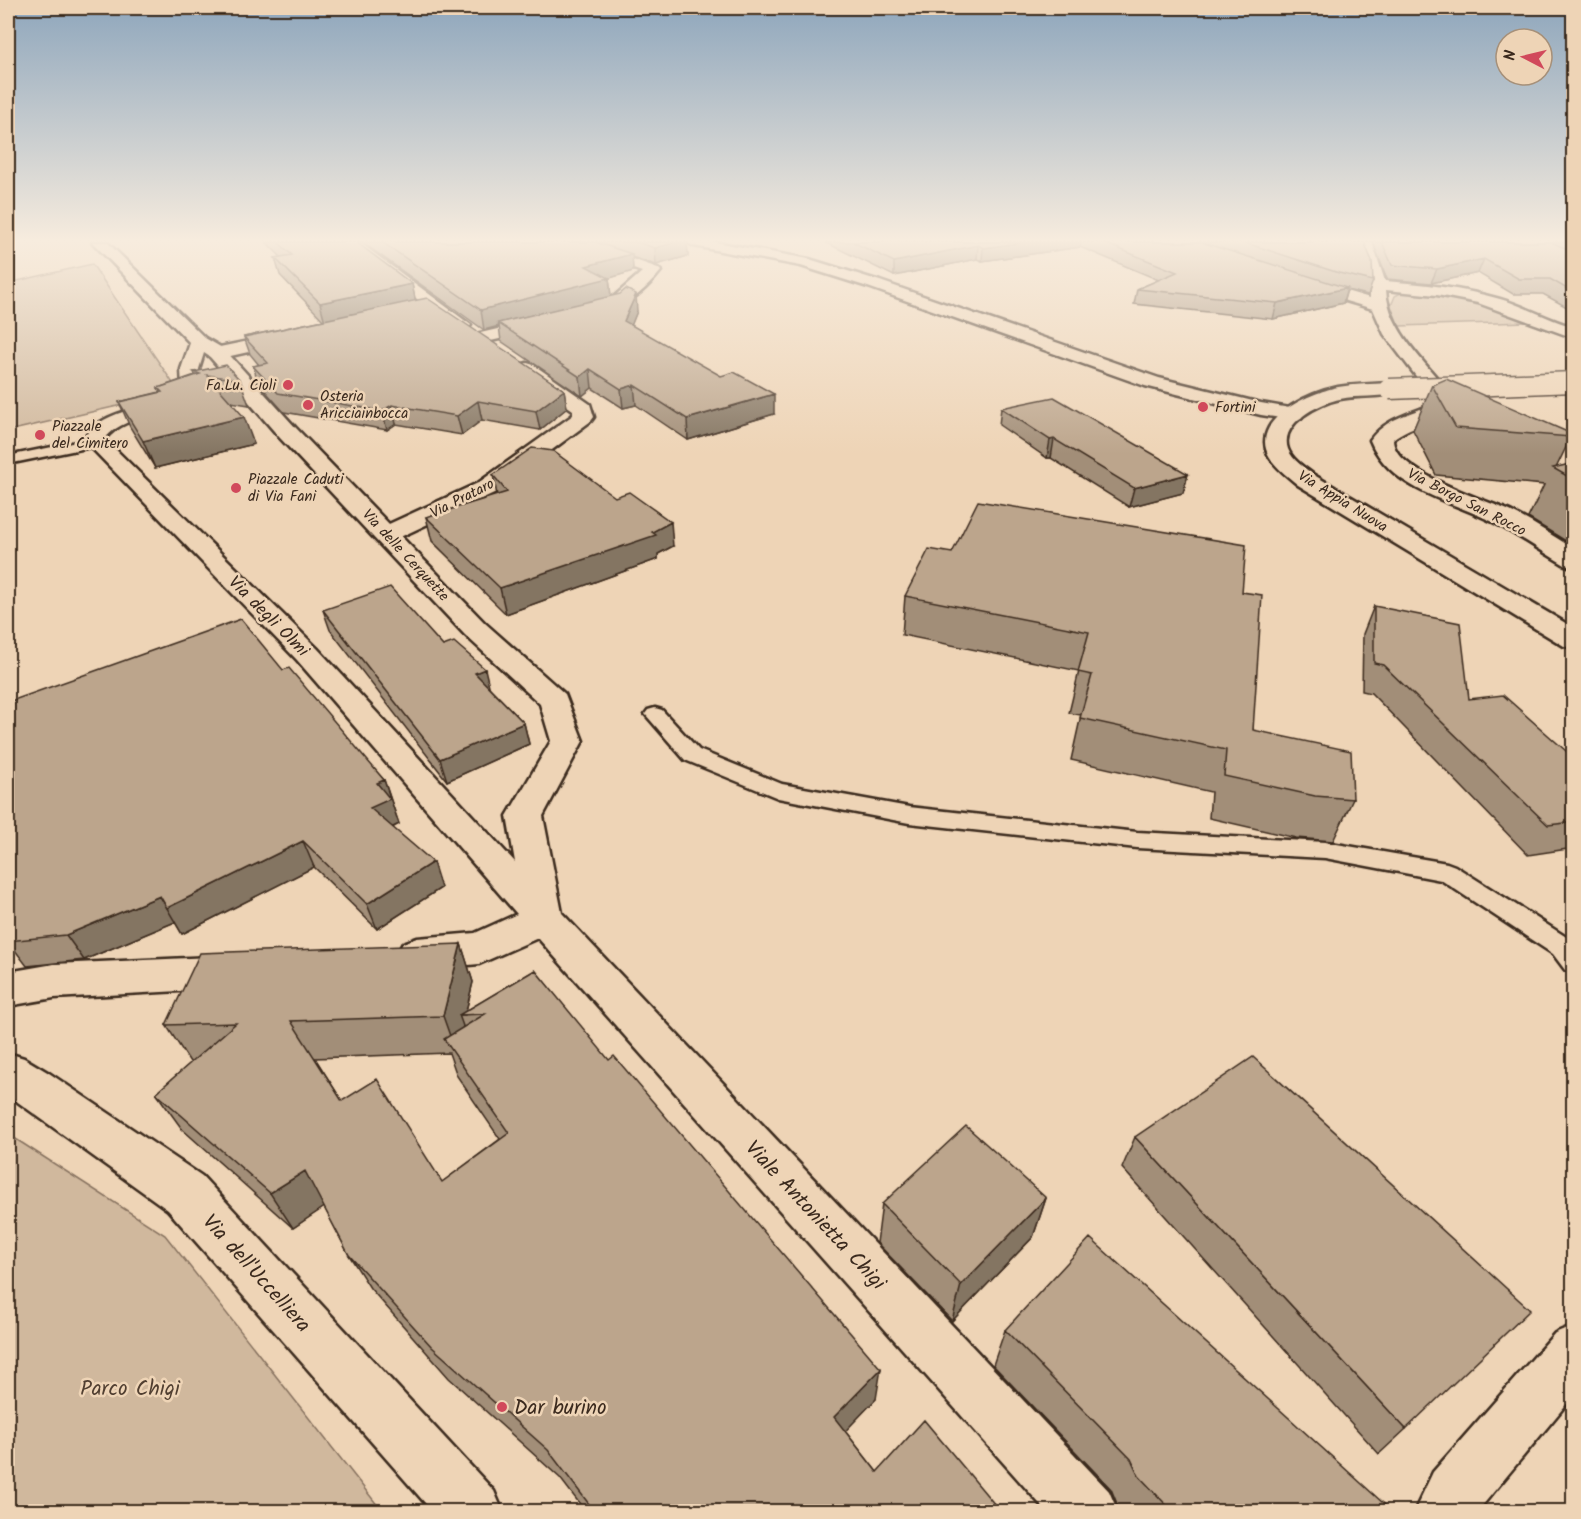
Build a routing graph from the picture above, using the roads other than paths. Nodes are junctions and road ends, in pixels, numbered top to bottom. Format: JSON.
{"nodes":[{"id":1,"x":173,"y":313,"type":"edge"},
{"id":2,"x":444,"y":313,"type":"edge"},
{"id":3,"x":585,"y":313,"type":"edge"},
{"id":4,"x":957,"y":313,"type":"edge"},
{"id":5,"x":1383,"y":313,"type":"edge"},
{"id":6,"x":1521,"y":313,"type":"edge"},
{"id":7,"x":308,"y":333,"type":"edge"},
{"id":8,"x":1574,"y":333,"type":"edge"},
{"id":9,"x":482,"y":338,"type":"junction"},
{"id":10,"x":208,"y":347,"type":"junction"},
{"id":11,"x":1574,"y":382,"type":"edge"},
{"id":12,"x":1294,"y":414,"type":"junction"},
{"id":13,"x":96,"y":442,"type":"junction"},
{"id":14,"x":8,"y":459,"type":"edge"},
{"id":15,"x":387,"y":534,"type":"junction"},
{"id":16,"x":1574,"y":560,"type":"edge"},
{"id":17,"x":1574,"y":640,"type":"edge"},
{"id":18,"x":655,"y":714,"type":"dead end"},
{"id":19,"x":544,"y":919,"type":"junction"},
{"id":20,"x":385,"y":957,"type":"edge"},
{"id":21,"x":1574,"y":963,"type":"edge"},
{"id":22,"x":267,"y":969,"type":"edge"},
{"id":23,"x":8,"y":989,"type":"edge"},
{"id":24,"x":8,"y":1072,"type":"edge"},
{"id":25,"x":1574,"y":1352,"type":"edge"},
{"id":26,"x":473,"y":1512,"type":"edge"},
{"id":27,"x":1088,"y":1512,"type":"edge"},
{"id":28,"x":1444,"y":1512,"type":"edge"}],
"edges":[{"from":1,"to":10,"type":"street","name":"Via delle Cerquette"},
{"from":2,"to":9,"type":"street","name":"Via Prataro"},
{"from":3,"to":9,"type":"street"},
{"from":4,"to":12,"type":"street"},
{"from":5,"to":16,"type":"street","name":"Via Borgo San Rocco"},
{"from":6,"to":8,"type":"street"},
{"from":7,"to":10,"type":"street"},
{"from":9,"to":15,"type":"street","name":"Via Prataro"},
{"from":10,"to":13,"type":"street"},
{"from":10,"to":15,"type":"street","name":"Via delle Cerquette"},
{"from":11,"to":12,"type":"street","name":"Via Appia Nuova","bridge":true},
{"from":12,"to":17,"type":"street","name":"Via Appia Nuova"},
{"from":13,"to":14,"type":"lane"},
{"from":13,"to":19,"type":"street","name":"Via degli Olmi"},
{"from":15,"to":19,"type":"street","name":"Via delle Cerquette"},
{"from":18,"to":21,"type":"lane"},
{"from":19,"to":20,"type":"street"},
{"from":19,"to":27,"type":"street","name":"Viale Antonietta Chigi"},
{"from":22,"to":23,"type":"street"},
{"from":24,"to":26,"type":"street","name":"Via dell'Uccelliera"},
{"from":25,"to":28,"type":"street"}]}
